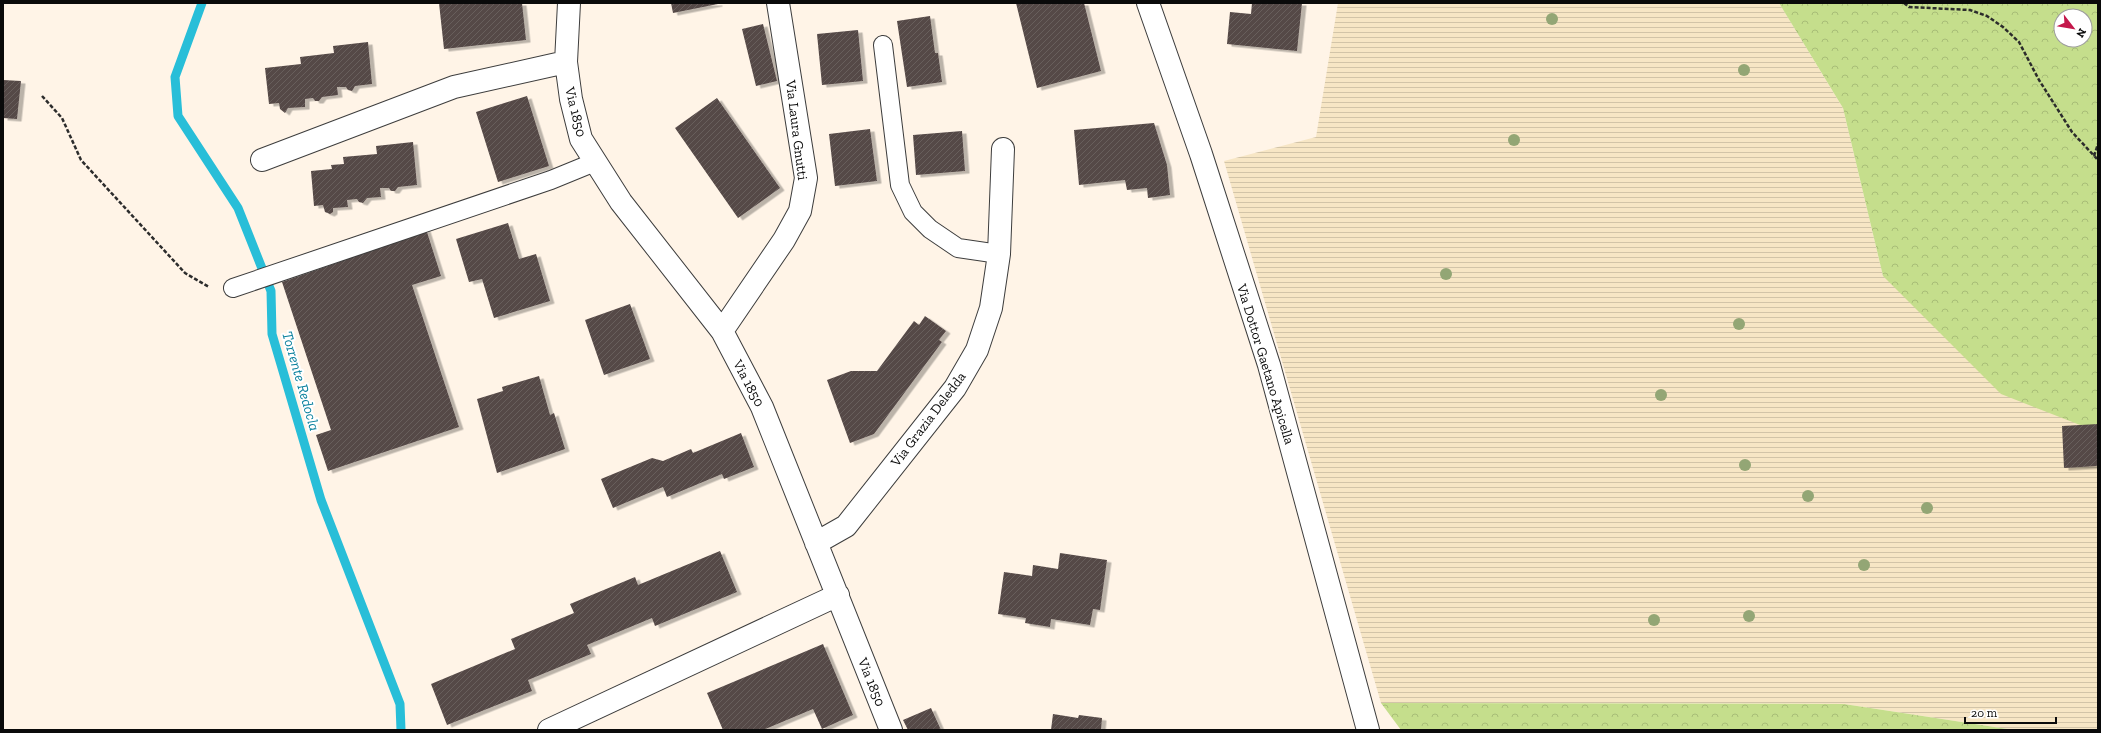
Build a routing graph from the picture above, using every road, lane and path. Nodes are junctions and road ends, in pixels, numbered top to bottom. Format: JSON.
{"nodes":[{"id":1,"x":568,"y":3,"type":"edge"},
{"id":2,"x":778,"y":3,"type":"edge"},
{"id":3,"x":1148,"y":3,"type":"edge"},
{"id":4,"x":1904,"y":3,"type":"edge"},
{"id":5,"x":883,"y":45,"type":"dead end"},
{"id":6,"x":566,"y":62,"type":"junction"},
{"id":7,"x":42,"y":96,"type":"dead end"},
{"id":8,"x":2098,"y":144,"type":"edge"},
{"id":9,"x":1003,"y":148,"type":"dead end"},
{"id":10,"x":2094,"y":156,"type":"junction"},
{"id":11,"x":262,"y":160,"type":"dead end"},
{"id":12,"x":2098,"y":160,"type":"edge"},
{"id":13,"x":595,"y":162,"type":"junction"},
{"id":14,"x":999,"y":254,"type":"junction"},
{"id":15,"x":233,"y":288,"type":"joint"},
{"id":16,"x":722,"y":331,"type":"junction"},
{"id":17,"x":816,"y":543,"type":"junction"},
{"id":18,"x":838,"y":595,"type":"junction"},
{"id":19,"x":548,"y":730,"type":"edge"},
{"id":20,"x":891,"y":730,"type":"edge"},
{"id":21,"x":1368,"y":730,"type":"edge"}],
"edges":[{"from":1,"to":6,"type":"street","name":"Via 1850"},
{"from":2,"to":16,"type":"street","name":"Via Laura Gnutti"},
{"from":3,"to":21,"type":"street","name":"Via Dottor Gaetano Apicella"},
{"from":4,"to":10,"type":"path"},
{"from":5,"to":14,"type":"lane"},
{"from":6,"to":11,"type":"street"},
{"from":6,"to":13,"type":"street","name":"Via 1850"},
{"from":7,"to":15,"type":"path"},
{"from":8,"to":10,"type":"path"},
{"from":9,"to":14,"type":"street","name":"Via Grazia Deledda"},
{"from":10,"to":12,"type":"path"},
{"from":13,"to":15,"type":"lane"},
{"from":13,"to":16,"type":"street","name":"Via 1850"},
{"from":14,"to":17,"type":"street","name":"Via Grazia Deledda"},
{"from":16,"to":17,"type":"street","name":"Via 1850"},
{"from":17,"to":18,"type":"street","name":"Via 1850"},
{"from":18,"to":19,"type":"street"},
{"from":18,"to":20,"type":"street","name":"Via 1850"}]}
